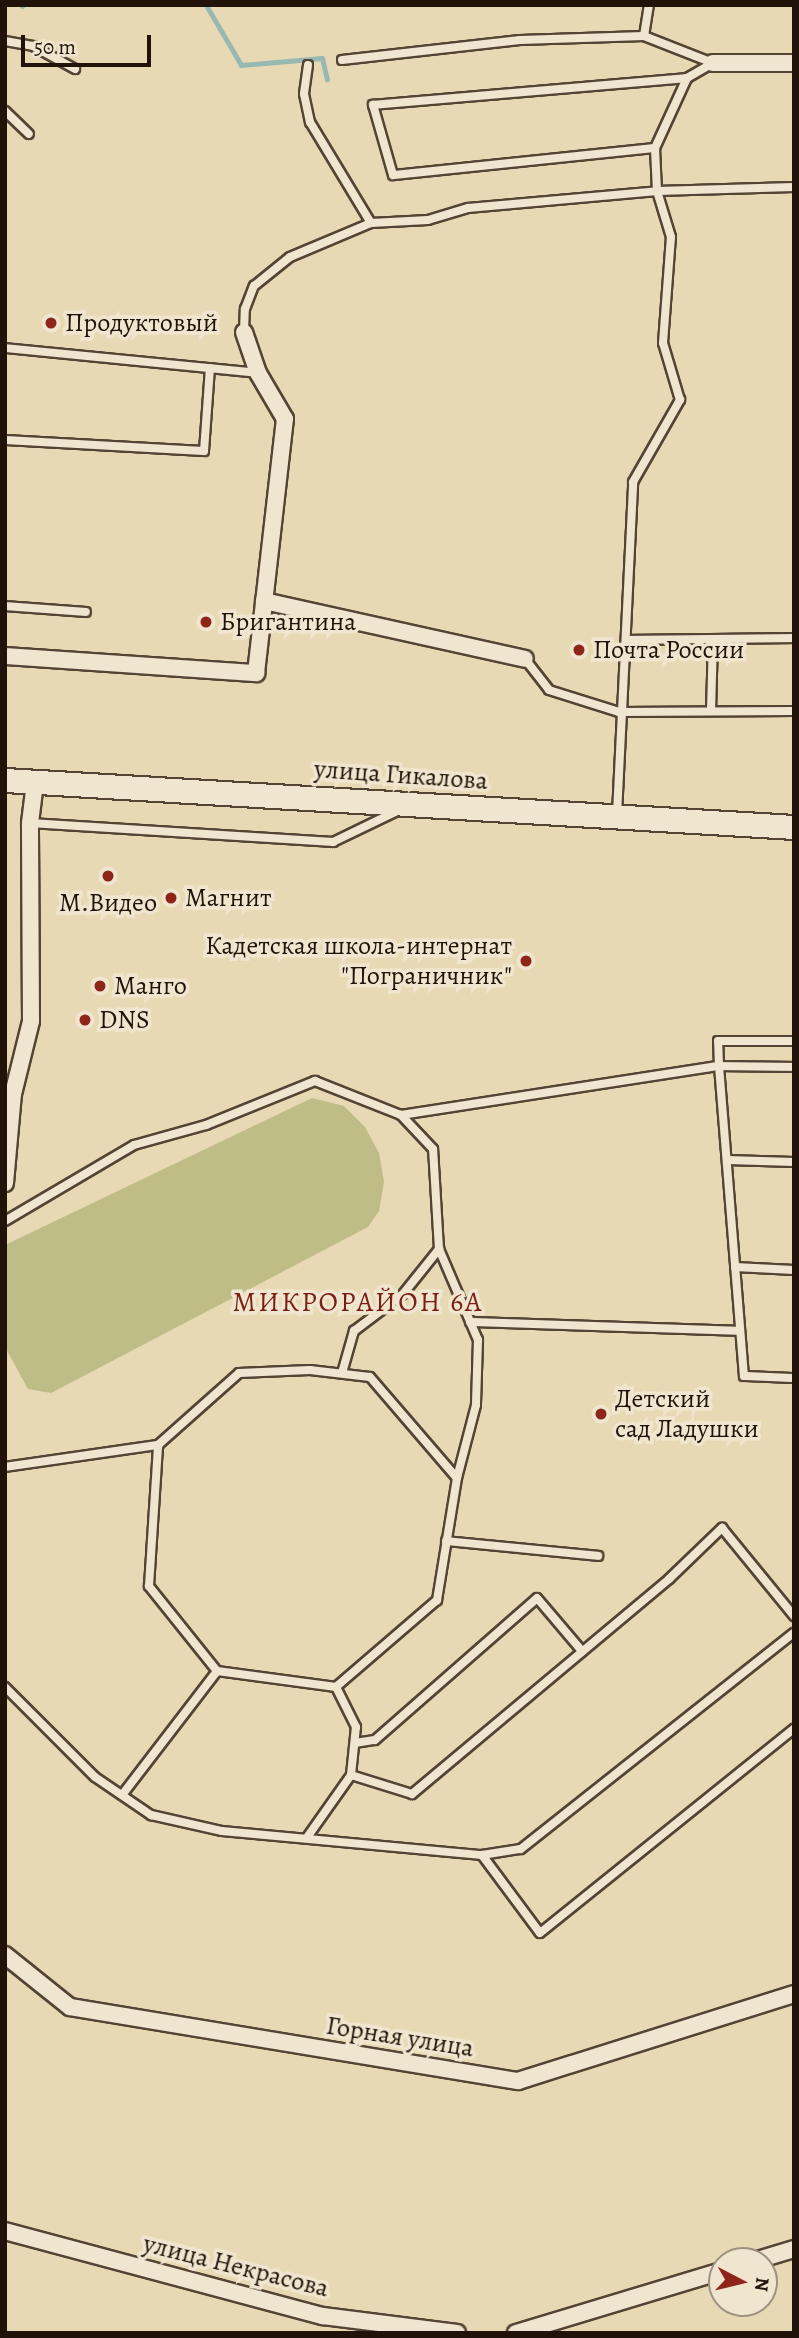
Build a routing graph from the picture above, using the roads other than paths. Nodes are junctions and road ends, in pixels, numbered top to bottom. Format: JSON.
{"nodes":[{"id":1,"x":649,"y":5,"type":"edge"},
{"id":2,"x":644,"y":36,"type":"junction"},
{"id":3,"x":5,"y":41,"type":"edge"},
{"id":4,"x":342,"y":60,"type":"dead end"},
{"id":5,"x":713,"y":63,"type":"junction"},
{"id":6,"x":794,"y":63,"type":"edge"},
{"id":7,"x":308,"y":65,"type":"dead end"},
{"id":8,"x":75,"y":69,"type":"dead end"},
{"id":9,"x":687,"y":78,"type":"junction"},
{"id":10,"x":5,"y":111,"type":"edge"},
{"id":11,"x":29,"y":134,"type":"dead end"},
{"id":12,"x":655,"y":148,"type":"junction"},
{"id":13,"x":794,"y":187,"type":"edge"},
{"id":14,"x":657,"y":191,"type":"junction"},
{"id":15,"x":371,"y":223,"type":"junction"},
{"id":16,"x":244,"y":332,"type":"joint"},
{"id":17,"x":5,"y":348,"type":"edge"},
{"id":18,"x":210,"y":368,"type":"junction"},
{"id":19,"x":258,"y":373,"type":"junction"},
{"id":20,"x":5,"y":439,"type":"edge"},
{"id":21,"x":264,"y":601,"type":"junction"},
{"id":22,"x":5,"y":606,"type":"edge"},
{"id":23,"x":86,"y":612,"type":"dead end"},
{"id":24,"x":794,"y":638,"type":"edge"},
{"id":25,"x":713,"y":639,"type":"junction"},
{"id":26,"x":627,"y":640,"type":"junction"},
{"id":27,"x":5,"y":656,"type":"edge"},
{"id":28,"x":525,"y":659,"type":"joint"},
{"id":29,"x":711,"y":711,"type":"junction"},
{"id":30,"x":794,"y":711,"type":"edge"},
{"id":31,"x":619,"y":712,"type":"junction"},
{"id":32,"x":5,"y":780,"type":"edge"},
{"id":33,"x":35,"y":783,"type":"junction"},
{"id":34,"x":412,"y":803,"type":"junction"},
{"id":35,"x":617,"y":817,"type":"junction"},
{"id":36,"x":30,"y":823,"type":"junction"},
{"id":37,"x":794,"y":827,"type":"edge"},
{"id":38,"x":794,"y":1041,"type":"edge"},
{"id":39,"x":719,"y":1066,"type":"junction"},
{"id":40,"x":794,"y":1067,"type":"edge"},
{"id":41,"x":12,"y":1071,"type":"edge"},
{"id":42,"x":401,"y":1115,"type":"junction"},
{"id":43,"x":727,"y":1160,"type":"junction"},
{"id":44,"x":794,"y":1162,"type":"edge"},
{"id":45,"x":5,"y":1183,"type":"edge"},
{"id":46,"x":5,"y":1221,"type":"edge"},
{"id":47,"x":439,"y":1249,"type":"junction"},
{"id":48,"x":735,"y":1267,"type":"junction"},
{"id":49,"x":794,"y":1270,"type":"edge"},
{"id":50,"x":470,"y":1322,"type":"junction"},
{"id":51,"x":740,"y":1331,"type":"junction"},
{"id":52,"x":342,"y":1373,"type":"junction"},
{"id":53,"x":794,"y":1378,"type":"edge"},
{"id":54,"x":158,"y":1445,"type":"junction"},
{"id":55,"x":5,"y":1467,"type":"edge"},
{"id":56,"x":457,"y":1478,"type":"junction"},
{"id":57,"x":446,"y":1541,"type":"junction"},
{"id":58,"x":598,"y":1556,"type":"dead end"},
{"id":59,"x":794,"y":1616,"type":"edge"},
{"id":60,"x":794,"y":1633,"type":"edge"},
{"id":61,"x":582,"y":1651,"type":"junction"},
{"id":62,"x":217,"y":1671,"type":"junction"},
{"id":63,"x":5,"y":1687,"type":"edge"},
{"id":64,"x":336,"y":1687,"type":"junction"},
{"id":65,"x":794,"y":1729,"type":"edge"},
{"id":66,"x":355,"y":1743,"type":"junction"},
{"id":67,"x":351,"y":1775,"type":"junction"},
{"id":68,"x":122,"y":1795,"type":"junction"},
{"id":69,"x":308,"y":1836,"type":"junction"},
{"id":70,"x":482,"y":1855,"type":"junction"},
{"id":71,"x":5,"y":1955,"type":"edge"},
{"id":72,"x":794,"y":1994,"type":"edge"},
{"id":73,"x":5,"y":2231,"type":"edge"},
{"id":74,"x":708,"y":2275,"type":"edge"},
{"id":75,"x":435,"y":2331,"type":"edge"},
{"id":76,"x":457,"y":2333,"type":"edge"},
{"id":77,"x":516,"y":2333,"type":"edge"}],
"edges":[{"from":1,"to":2,"type":"lane"},
{"from":2,"to":4,"type":"lane"},
{"from":2,"to":5,"type":"lane"},
{"from":3,"to":8,"type":"lane"},
{"from":5,"to":6,"type":"street"},
{"from":5,"to":9,"type":"lane"},
{"from":7,"to":15,"type":"lane"},
{"from":9,"to":12,"type":"lane"},
{"from":9,"to":12,"type":"lane"},
{"from":10,"to":11,"type":"lane"},
{"from":12,"to":14,"type":"lane"},
{"from":13,"to":14,"type":"lane"},
{"from":14,"to":15,"type":"lane"},
{"from":14,"to":26,"type":"lane"},
{"from":15,"to":16,"type":"lane"},
{"from":16,"to":19,"type":"street"},
{"from":17,"to":18,"type":"lane"},
{"from":18,"to":19,"type":"lane"},
{"from":18,"to":20,"type":"lane"},
{"from":19,"to":21,"type":"street"},
{"from":21,"to":27,"type":"street"},
{"from":21,"to":28,"type":"street"},
{"from":22,"to":23,"type":"lane"},
{"from":24,"to":25,"type":"lane"},
{"from":25,"to":26,"type":"lane"},
{"from":25,"to":29,"type":"lane"},
{"from":26,"to":31,"type":"lane"},
{"from":28,"to":31,"type":"lane"},
{"from":29,"to":30,"type":"lane"},
{"from":29,"to":31,"type":"lane"},
{"from":31,"to":35,"type":"lane"},
{"from":32,"to":33,"type":"main road","name":"улица Гикалова"},
{"from":33,"to":34,"type":"main road","name":"улица Гикалова"},
{"from":33,"to":36,"type":"street"},
{"from":34,"to":35,"type":"main road","name":"улица Гикалова"},
{"from":34,"to":36,"type":"lane"},
{"from":35,"to":37,"type":"main road","name":"улица Гикалова"},
{"from":36,"to":41,"type":"street"},
{"from":38,"to":39,"type":"lane"},
{"from":39,"to":40,"type":"lane"},
{"from":39,"to":42,"type":"lane"},
{"from":39,"to":43,"type":"lane"},
{"from":41,"to":45,"type":"street"},
{"from":42,"to":46,"type":"lane"},
{"from":42,"to":47,"type":"lane"},
{"from":43,"to":44,"type":"lane"},
{"from":43,"to":48,"type":"lane"},
{"from":47,"to":50,"type":"lane"},
{"from":47,"to":52,"type":"lane"},
{"from":48,"to":49,"type":"lane"},
{"from":48,"to":51,"type":"lane"},
{"from":50,"to":51,"type":"lane"},
{"from":50,"to":56,"type":"lane"},
{"from":51,"to":53,"type":"lane"},
{"from":52,"to":54,"type":"lane"},
{"from":52,"to":56,"type":"lane"},
{"from":54,"to":55,"type":"lane"},
{"from":54,"to":62,"type":"lane"},
{"from":56,"to":57,"type":"lane"},
{"from":57,"to":58,"type":"lane"},
{"from":57,"to":64,"type":"lane"},
{"from":59,"to":61,"type":"lane"},
{"from":60,"to":70,"type":"lane"},
{"from":61,"to":66,"type":"lane"},
{"from":61,"to":67,"type":"lane"},
{"from":62,"to":64,"type":"lane"},
{"from":62,"to":68,"type":"lane"},
{"from":63,"to":68,"type":"lane"},
{"from":64,"to":66,"type":"lane"},
{"from":65,"to":70,"type":"lane"},
{"from":66,"to":67,"type":"lane"},
{"from":67,"to":69,"type":"lane"},
{"from":68,"to":69,"type":"lane"},
{"from":69,"to":70,"type":"lane"},
{"from":71,"to":72,"type":"street","name":"Горная улица"},
{"from":73,"to":75,"type":"street","name":"улица Некрасова"},
{"from":74,"to":77,"type":"street"},
{"from":75,"to":76,"type":"street","name":"улица Некрасова"}]}
